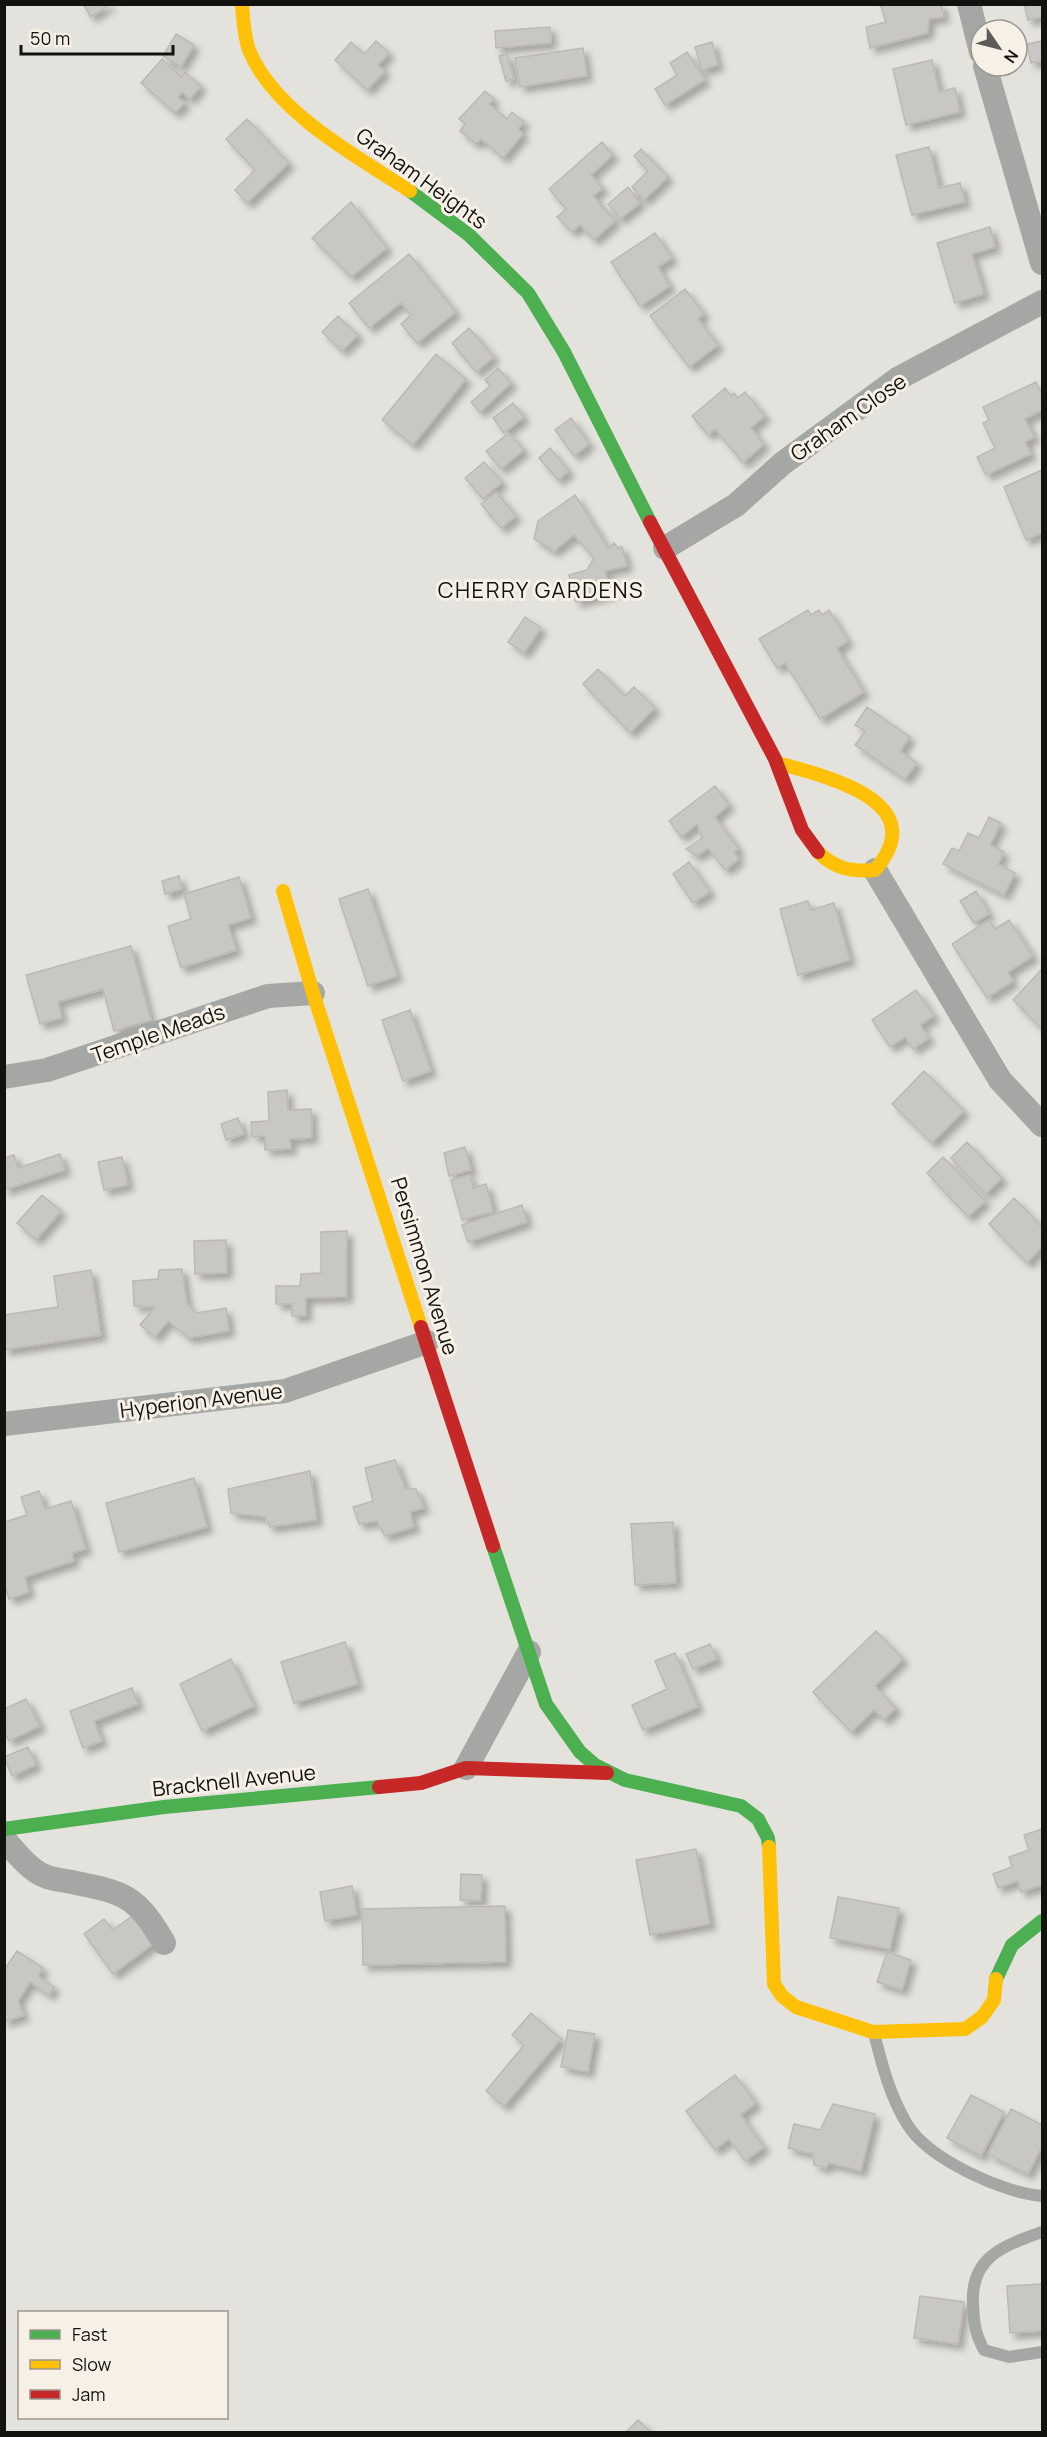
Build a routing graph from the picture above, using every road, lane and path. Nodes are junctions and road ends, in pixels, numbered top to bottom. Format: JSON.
{"nodes":[{"id":1,"x":242,"y":4,"type":"edge"},
{"id":2,"x":988,"y":78,"type":"edge"},
{"id":3,"x":1042,"y":263,"type":"edge"},
{"id":4,"x":1042,"y":302,"type":"edge"},
{"id":5,"x":665,"y":548,"type":"junction"},
{"id":6,"x":778,"y":763,"type":"junction"},
{"id":7,"x":876,"y":870,"type":"junction"},
{"id":8,"x":283,"y":891,"type":"dead end"},
{"id":9,"x":313,"y":993,"type":"junction"},
{"id":10,"x":4,"y":1077,"type":"edge"},
{"id":11,"x":1042,"y":1125,"type":"edge"},
{"id":12,"x":427,"y":1342,"type":"junction"},
{"id":13,"x":4,"y":1424,"type":"edge"},
{"id":14,"x":529,"y":1652,"type":"junction"},
{"id":15,"x":466,"y":1768,"type":"junction"},
{"id":16,"x":607,"y":1773,"type":"junction"},
{"id":17,"x":4,"y":1829,"type":"edge"},
{"id":18,"x":4,"y":1839,"type":"edge"},
{"id":19,"x":1042,"y":1921,"type":"edge"},
{"id":20,"x":164,"y":1942,"type":"dead end"},
{"id":21,"x":873,"y":2032,"type":"junction"},
{"id":22,"x":1042,"y":2196,"type":"edge"},
{"id":23,"x":1042,"y":2232,"type":"edge"},
{"id":24,"x":1042,"y":2352,"type":"edge"}],
"edges":[{"from":1,"to":5,"type":"street","name":"Graham Heights"},
{"from":2,"to":3,"type":"street"},
{"from":4,"to":5,"type":"street","name":"Graham Close"},
{"from":5,"to":6,"type":"street","name":"Graham Heights"},
{"from":6,"to":7,"type":"street","name":"Graham Heights"},
{"from":6,"to":7,"type":"street"},
{"from":7,"to":11,"type":"street"},
{"from":8,"to":9,"type":"street","name":"Persimmon Avenue"},
{"from":9,"to":10,"type":"street","name":"Temple Meads"},
{"from":9,"to":12,"type":"street","name":"Persimmon Avenue"},
{"from":12,"to":13,"type":"street","name":"Hyperion Avenue"},
{"from":12,"to":14,"type":"street","name":"Persimmon Avenue"},
{"from":14,"to":15,"type":"street"},
{"from":14,"to":16,"type":"street","name":"Persimmon Avenue"},
{"from":15,"to":16,"type":"street"},
{"from":15,"to":17,"type":"street","name":"Bracknell Avenue"},
{"from":16,"to":21,"type":"street"},
{"from":18,"to":20,"type":"street"},
{"from":19,"to":21,"type":"street"},
{"from":21,"to":22,"type":"lane"},
{"from":23,"to":24,"type":"lane"}]}
